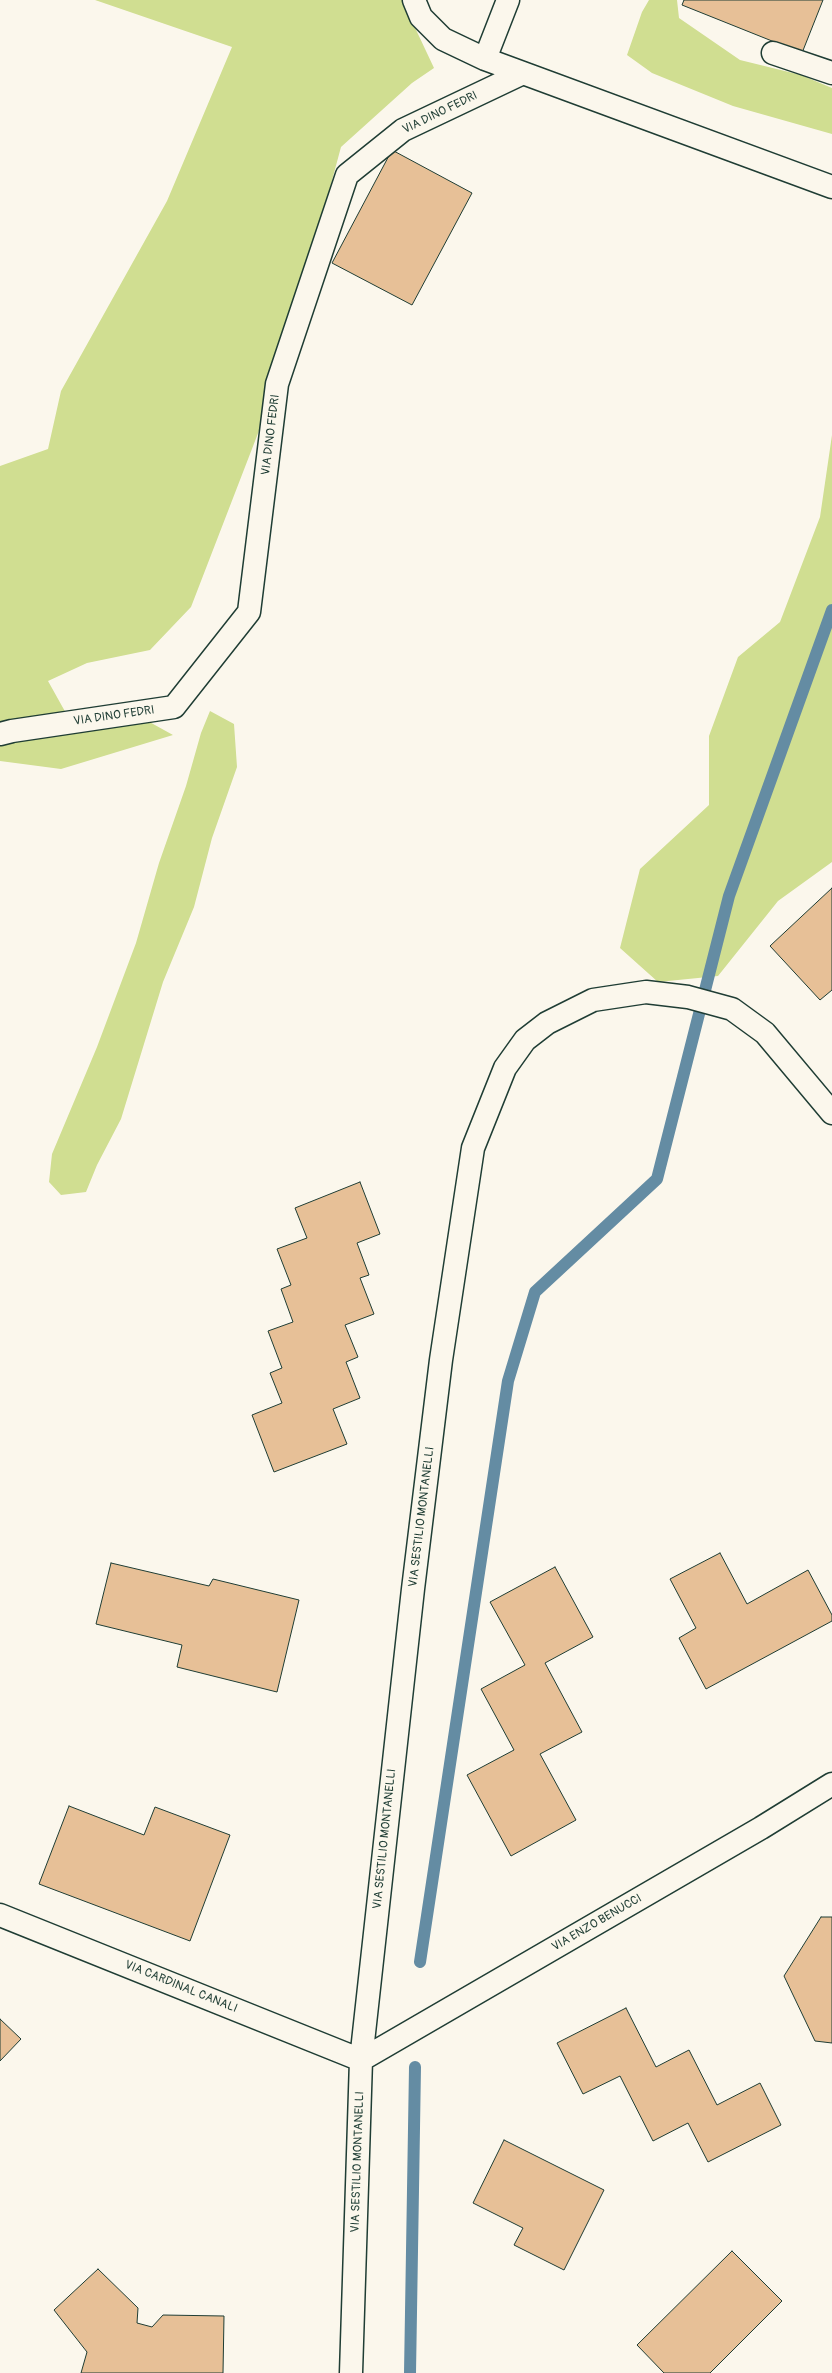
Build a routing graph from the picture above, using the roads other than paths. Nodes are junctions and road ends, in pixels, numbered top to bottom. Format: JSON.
{"nodes":[{"id":1,"x":414,"y":0,"type":"edge"},
{"id":2,"x":508,"y":0,"type":"edge"},
{"id":3,"x":773,"y":53,"type":"dead end"},
{"id":4,"x":486,"y":59,"type":"junction"},
{"id":5,"x":523,"y":73,"type":"junction"},
{"id":6,"x":832,"y":73,"type":"edge"},
{"id":7,"x":832,"y":187,"type":"edge"},
{"id":8,"x":0,"y":734,"type":"edge"},
{"id":9,"x":832,"y":1113,"type":"edge"},
{"id":10,"x":832,"y":1784,"type":"edge"},
{"id":11,"x":0,"y":1915,"type":"edge"},
{"id":12,"x":361,"y":2060,"type":"junction"},
{"id":13,"x":351,"y":2373,"type":"edge"}],
"edges":[{"from":1,"to":4,"type":"street"},
{"from":2,"to":4,"type":"street"},
{"from":3,"to":6,"type":"street"},
{"from":4,"to":5,"type":"street"},
{"from":5,"to":7,"type":"street"},
{"from":5,"to":8,"type":"street","name":"VIA DINO FEDRI"},
{"from":9,"to":12,"type":"street","name":"VIA SESTILIO MONTANELLI"},
{"from":10,"to":12,"type":"street","name":"VIA ENZO BENUCCI"},
{"from":11,"to":12,"type":"street","name":"VIA CARDINAL CANALI"},
{"from":12,"to":13,"type":"street","name":"VIA SESTILIO MONTANELLI"}]}
